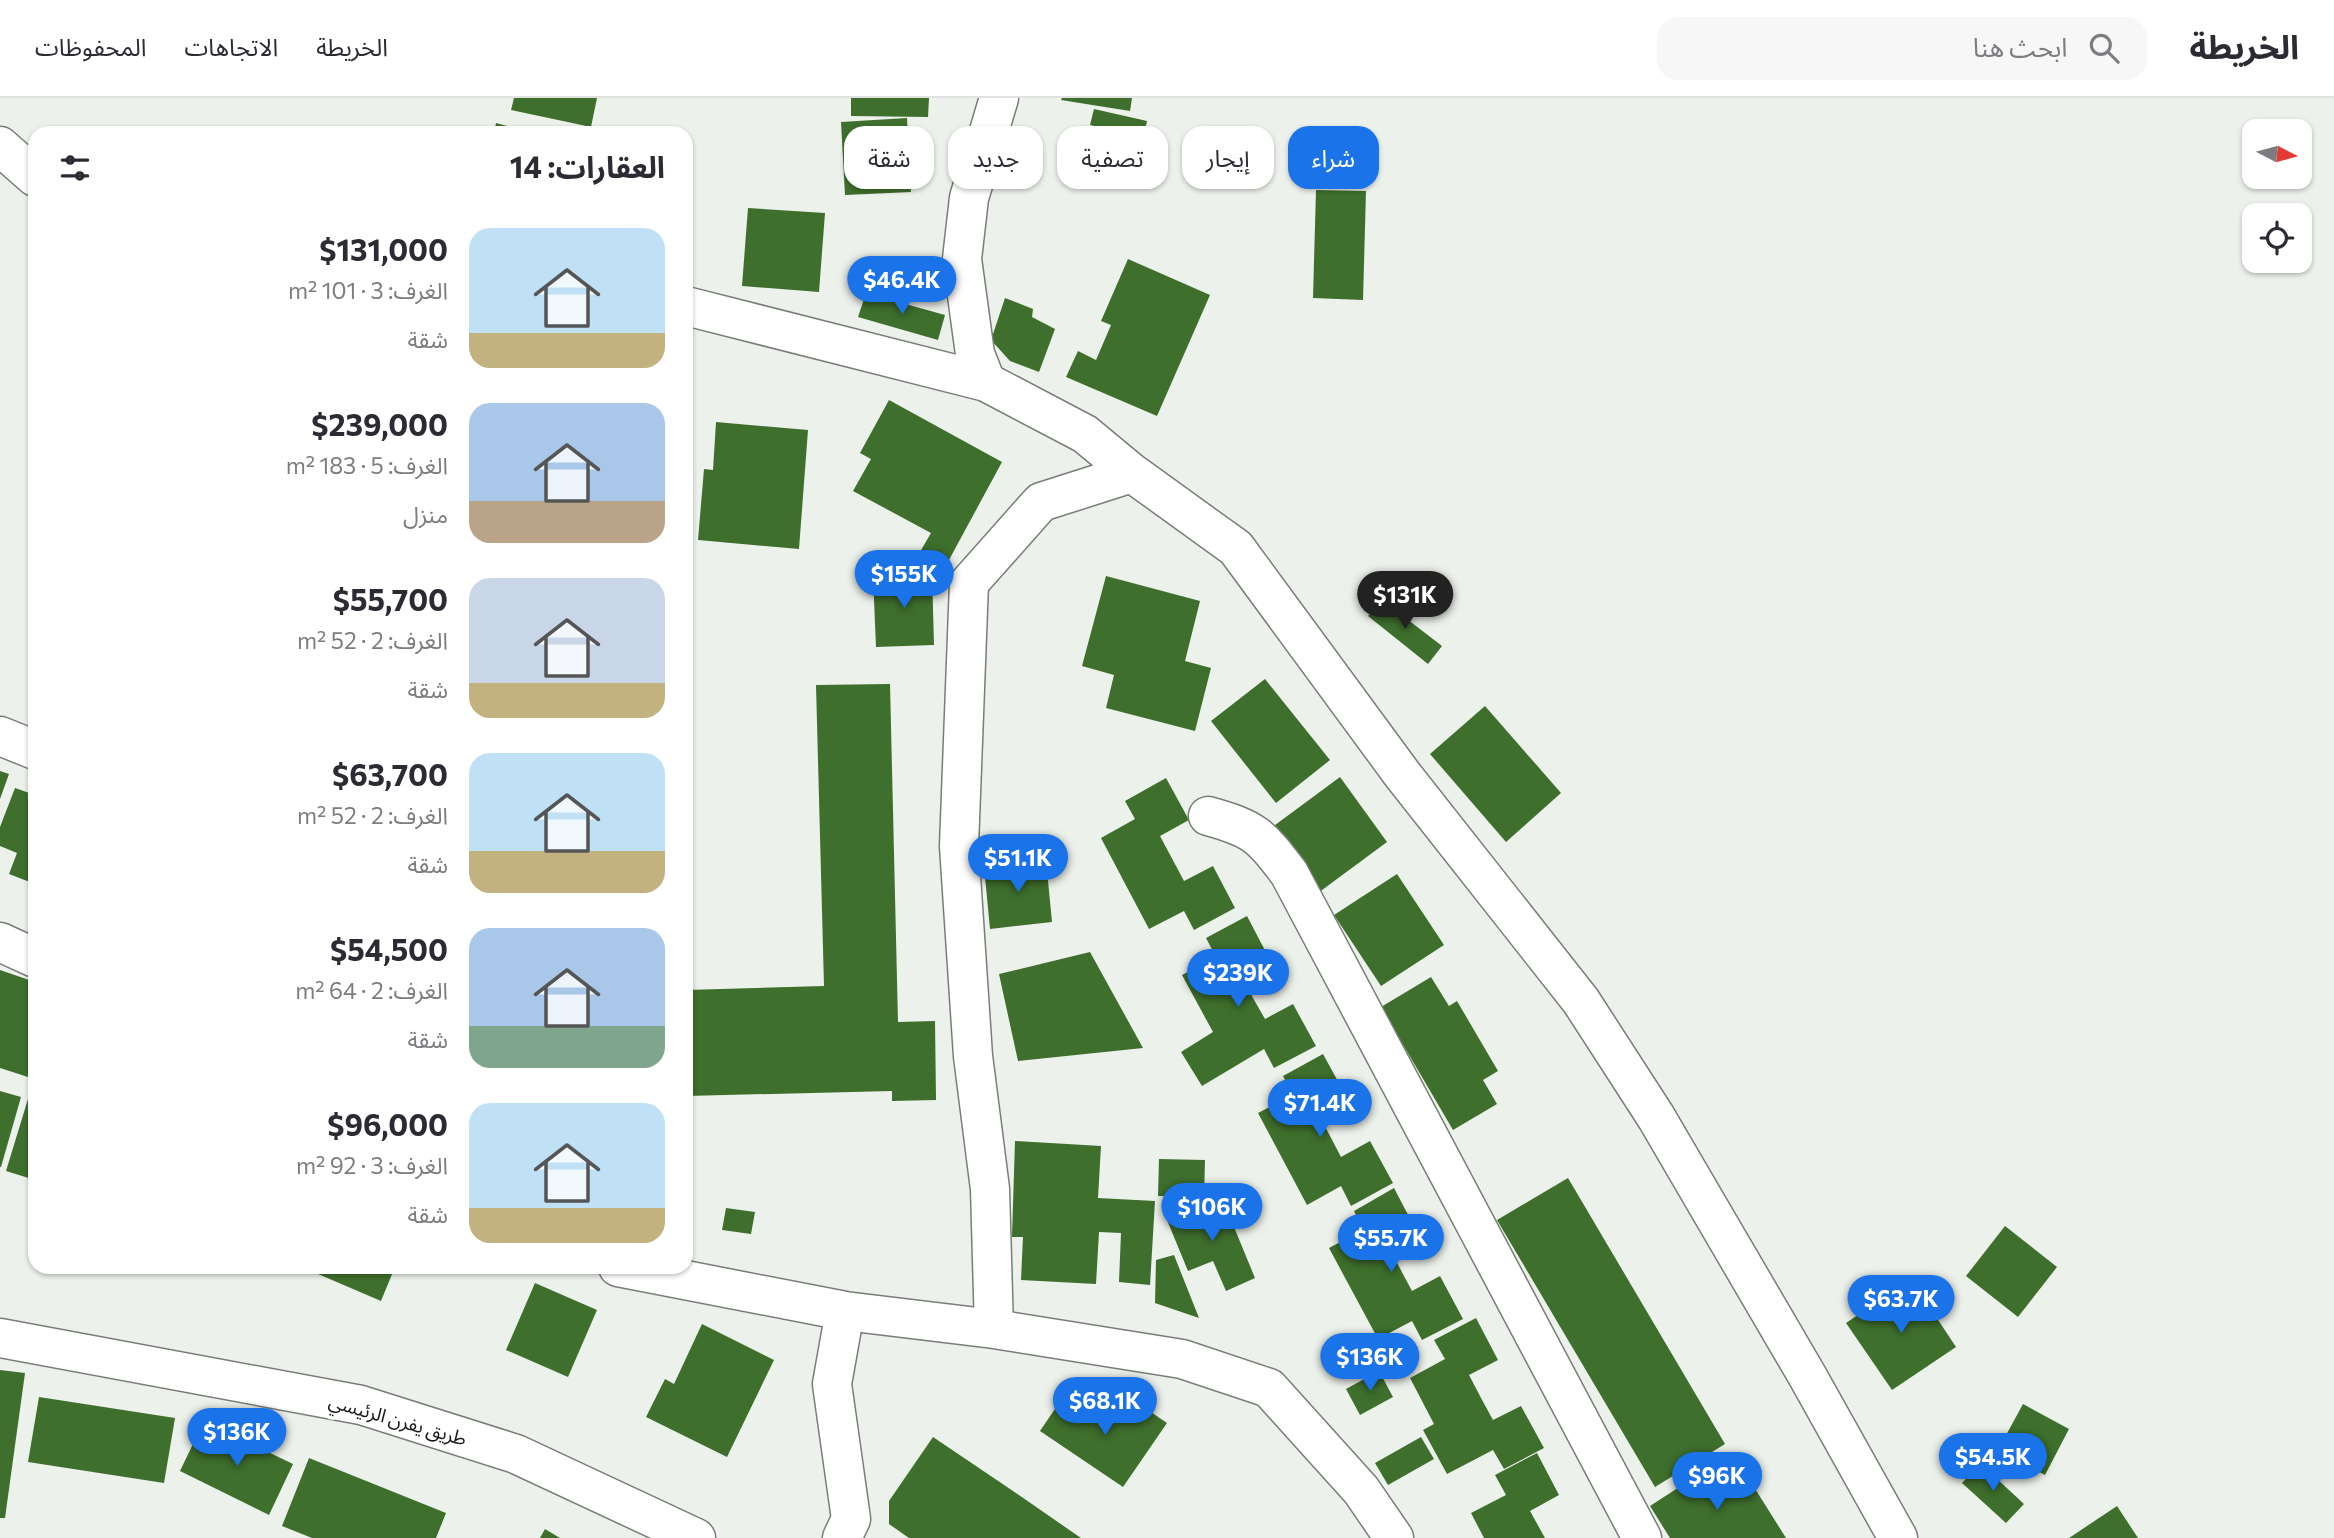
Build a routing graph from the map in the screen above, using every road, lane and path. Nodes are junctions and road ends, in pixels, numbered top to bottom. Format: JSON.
{"nodes":[{"id":1,"x":999,"y":98,"type":"edge"},
{"id":2,"x":0,"y":146,"type":"edge"},
{"id":3,"x":28,"y":171,"type":"edge"},
{"id":4,"x":693,"y":308,"type":"edge"},
{"id":5,"x":986,"y":382,"type":"junction"},
{"id":6,"x":1132,"y":473,"type":"junction"},
{"id":7,"x":0,"y":736,"type":"edge"},
{"id":8,"x":28,"y":747,"type":"edge"},
{"id":9,"x":1208,"y":816,"type":"dead end"},
{"id":10,"x":0,"y":942,"type":"edge"},
{"id":11,"x":28,"y":955,"type":"edge"},
{"id":12,"x":654,"y":1274,"type":"edge"},
{"id":13,"x":845,"y":1311,"type":"junction"},
{"id":14,"x":994,"y":1329,"type":"junction"},
{"id":15,"x":0,"y":1338,"type":"edge"},
{"id":16,"x":696,"y":1538,"type":"edge"},
{"id":17,"x":842,"y":1538,"type":"edge"},
{"id":18,"x":1394,"y":1538,"type":"edge"},
{"id":19,"x":1642,"y":1538,"type":"edge"},
{"id":20,"x":1898,"y":1538,"type":"edge"}],
"edges":[{"from":1,"to":5,"type":"street"},
{"from":2,"to":3,"type":"street"},
{"from":4,"to":5,"type":"street"},
{"from":5,"to":6,"type":"street"},
{"from":6,"to":14,"type":"street"},
{"from":6,"to":20,"type":"street"},
{"from":7,"to":8,"type":"street"},
{"from":9,"to":19,"type":"street"},
{"from":10,"to":11,"type":"street"},
{"from":12,"to":13,"type":"street"},
{"from":13,"to":14,"type":"street"},
{"from":13,"to":17,"type":"street"},
{"from":14,"to":18,"type":"street"},
{"from":15,"to":16,"type":"street","name":"طريق يفرن الرئيسي"}]}
